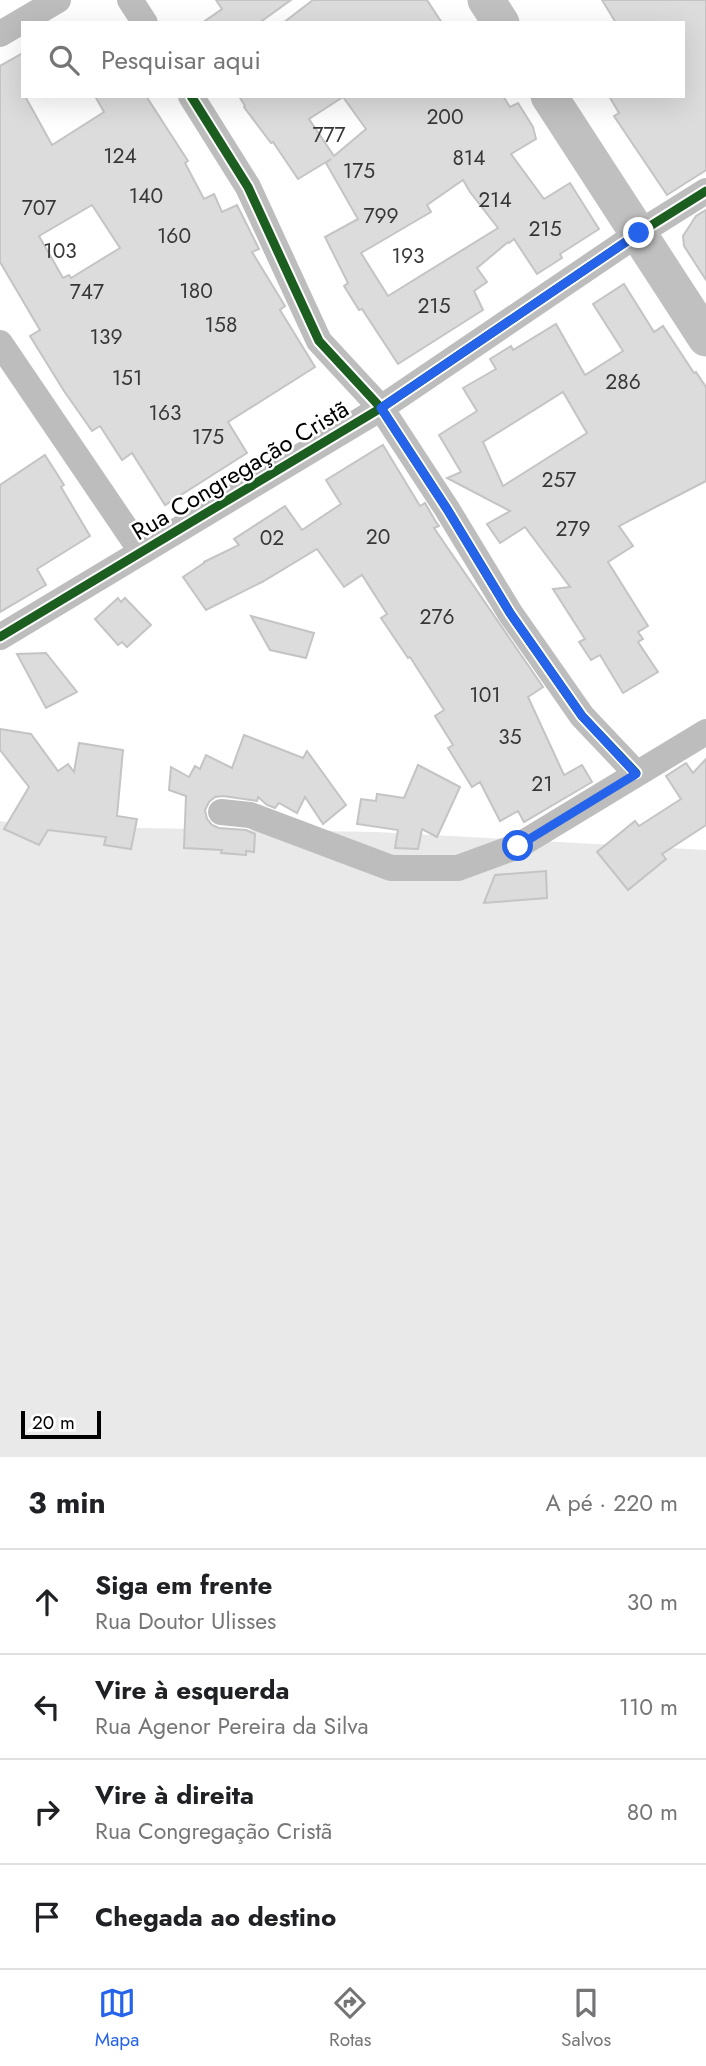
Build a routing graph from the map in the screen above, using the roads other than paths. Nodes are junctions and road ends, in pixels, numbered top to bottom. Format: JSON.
{"nodes":[{"id":1,"x":58,"y":0,"type":"edge"},
{"id":2,"x":130,"y":0,"type":"edge"},
{"id":3,"x":486,"y":0,"type":"edge"},
{"id":4,"x":22,"y":21,"type":"edge"},
{"id":5,"x":144,"y":21,"type":"edge"},
{"id":6,"x":500,"y":21,"type":"edge"},
{"id":7,"x":21,"y":22,"type":"edge"},
{"id":8,"x":0,"y":34,"type":"edge"},
{"id":9,"x":192,"y":98,"type":"edge"},
{"id":10,"x":550,"y":98,"type":"edge"},
{"id":11,"x":706,"y":191,"type":"edge"},
{"id":12,"x":639,"y":233,"type":"junction"},
{"id":13,"x":706,"y":338,"type":"edge"},
{"id":14,"x":0,"y":343,"type":"edge"},
{"id":15,"x":381,"y":408,"type":"junction"},
{"id":16,"x":141,"y":551,"type":"junction"},
{"id":17,"x":0,"y":637,"type":"edge"},
{"id":18,"x":706,"y":732,"type":"edge"},
{"id":19,"x":636,"y":774,"type":"junction"},
{"id":20,"x":221,"y":812,"type":"dead end"}],
"edges":[{"from":1,"to":4,"type":"street"},
{"from":2,"to":5,"type":"street"},
{"from":3,"to":6,"type":"main road"},
{"from":7,"to":8,"type":"street"},
{"from":9,"to":15,"type":"street"},
{"from":10,"to":12,"type":"main road"},
{"from":11,"to":12,"type":"street","name":"Rua Congregação Cristã"},
{"from":12,"to":13,"type":"main road"},
{"from":12,"to":15,"type":"street","name":"Rua Congregação Cristã"},
{"from":14,"to":16,"type":"street"},
{"from":15,"to":16,"type":"street","name":"Rua Congregação Cristã"},
{"from":15,"to":19,"type":"street"},
{"from":16,"to":17,"type":"street","name":"Rua Congregação Cristã"},
{"from":18,"to":19,"type":"street"},
{"from":19,"to":20,"type":"street"}]}
